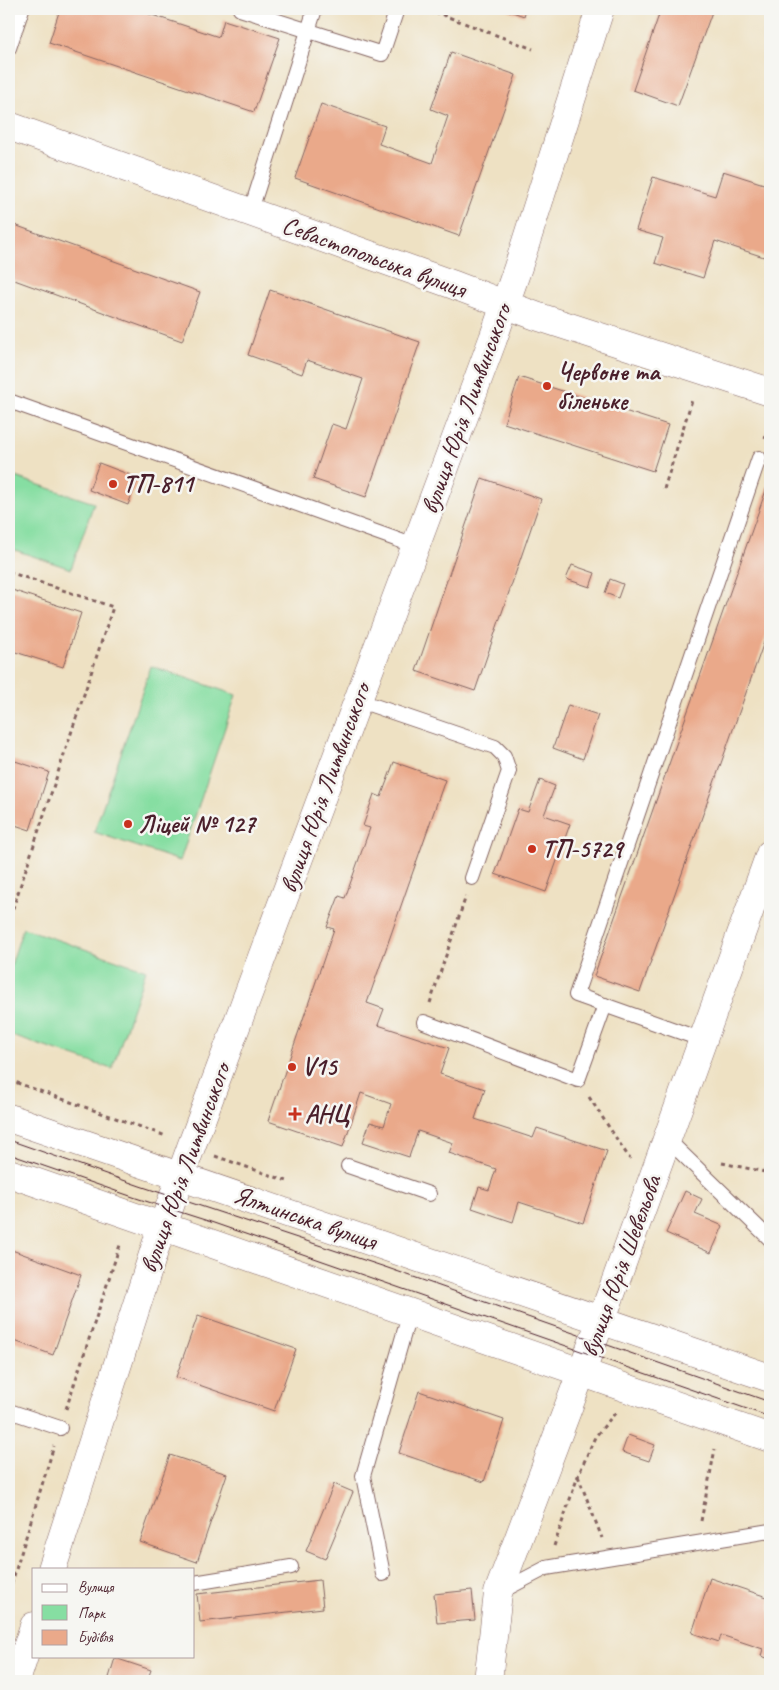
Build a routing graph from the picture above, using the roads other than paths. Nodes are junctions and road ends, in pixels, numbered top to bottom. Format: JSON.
{"nodes":[{"id":1,"x":22,"y":9,"type":"edge"},
{"id":2,"x":240,"y":9,"type":"edge"},
{"id":3,"x":315,"y":9,"type":"edge"},
{"id":4,"x":398,"y":9,"type":"edge"},
{"id":5,"x":600,"y":9,"type":"edge"},
{"id":6,"x":308,"y":30,"type":"junction"},
{"id":7,"x":9,"y":48,"type":"edge"},
{"id":8,"x":9,"y":126,"type":"edge"},
{"id":9,"x":250,"y":212,"type":"junction"},
{"id":10,"x":504,"y":304,"type":"junction"},
{"id":11,"x":770,"y":392,"type":"edge"},
{"id":12,"x":9,"y":401,"type":"edge"},
{"id":13,"x":759,"y":458,"type":"dead end"},
{"id":14,"x":415,"y":546,"type":"junction"},
{"id":15,"x":358,"y":700,"type":"junction"},
{"id":16,"x":770,"y":854,"type":"edge"},
{"id":17,"x":472,"y":878,"type":"road end"},
{"id":18,"x":605,"y":1006,"type":"junction"},
{"id":19,"x":424,"y":1022,"type":"road end"},
{"id":20,"x":703,"y":1040,"type":"junction"},
{"id":21,"x":9,"y":1118,"type":"edge"},
{"id":22,"x":675,"y":1147,"type":"junction"},
{"id":23,"x":348,"y":1166,"type":"dead end"},
{"id":24,"x":9,"y":1173,"type":"edge"},
{"id":25,"x":181,"y":1176,"type":"junction"},
{"id":26,"x":429,"y":1194,"type":"dead end"},
{"id":27,"x":163,"y":1226,"type":"junction"},
{"id":28,"x":770,"y":1239,"type":"edge"},
{"id":29,"x":410,"y":1312,"type":"junction"},
{"id":30,"x":601,"y":1320,"type":"junction"},
{"id":31,"x":582,"y":1372,"type":"junction"},
{"id":32,"x":770,"y":1378,"type":"edge"},
{"id":33,"x":9,"y":1411,"type":"edge"},
{"id":34,"x":60,"y":1428,"type":"dead end"},
{"id":35,"x":770,"y":1438,"type":"edge"},
{"id":36,"x":770,"y":1531,"type":"edge"},
{"id":37,"x":291,"y":1566,"type":"dead end"},
{"id":38,"x":52,"y":1568,"type":"edge"},
{"id":39,"x":384,"y":1574,"type":"dead end"},
{"id":40,"x":195,"y":1583,"type":"edge"},
{"id":41,"x":498,"y":1593,"type":"junction"},
{"id":42,"x":32,"y":1632,"type":"edge"},
{"id":43,"x":16,"y":1681,"type":"edge"},
{"id":44,"x":488,"y":1681,"type":"edge"}],
"edges":[{"from":1,"to":7,"type":"lane"},
{"from":2,"to":6,"type":"lane"},
{"from":3,"to":6,"type":"lane"},
{"from":4,"to":6,"type":"lane"},
{"from":5,"to":10,"type":"street","name":"вулиця Юрія Литвинського"},
{"from":6,"to":9,"type":"lane"},
{"from":8,"to":9,"type":"street","name":"Севастопольська вулиця"},
{"from":9,"to":10,"type":"street","name":"Севастопольська вулиця"},
{"from":10,"to":11,"type":"street","name":"Севастопольська вулиця"},
{"from":10,"to":14,"type":"street","name":"вулиця Юрія Литвинського"},
{"from":12,"to":14,"type":"lane"},
{"from":13,"to":18,"type":"lane"},
{"from":14,"to":15,"type":"street","name":"вулиця Юрія Литвинського"},
{"from":15,"to":17,"type":"lane"},
{"from":15,"to":25,"type":"street","name":"вулиця Юрія Литвинського"},
{"from":16,"to":20,"type":"street","name":"вулиця Юрія Шевельова"},
{"from":18,"to":19,"type":"lane"},
{"from":18,"to":20,"type":"lane"},
{"from":20,"to":22,"type":"street","name":"вулиця Юрія Шевельова"},
{"from":21,"to":25,"type":"street","name":"Ялтинська вулиця"},
{"from":22,"to":28,"type":"lane"},
{"from":22,"to":30,"type":"street","name":"вулиця Юрія Шевельова"},
{"from":23,"to":26,"type":"lane"},
{"from":24,"to":27,"type":"street"},
{"from":25,"to":27,"type":"street","name":"вулиця Юрія Литвинського"},
{"from":25,"to":30,"type":"street","name":"Ялтинська вулиця"},
{"from":27,"to":29,"type":"street"},
{"from":27,"to":38,"type":"street","name":"вулиця Юрія Литвинського"},
{"from":29,"to":31,"type":"street"},
{"from":29,"to":39,"type":"lane"},
{"from":30,"to":31,"type":"street","name":"вулиця Юрія Шевельова"},
{"from":30,"to":32,"type":"street","name":"Ялтинська вулиця"},
{"from":31,"to":35,"type":"street"},
{"from":31,"to":41,"type":"street","name":"вулиця Юрія Шевельова"},
{"from":33,"to":34,"type":"lane"},
{"from":36,"to":41,"type":"lane"},
{"from":37,"to":40,"type":"lane"},
{"from":41,"to":44,"type":"street","name":"вулиця Юрія Шевельова"},
{"from":42,"to":43,"type":"street"}]}
